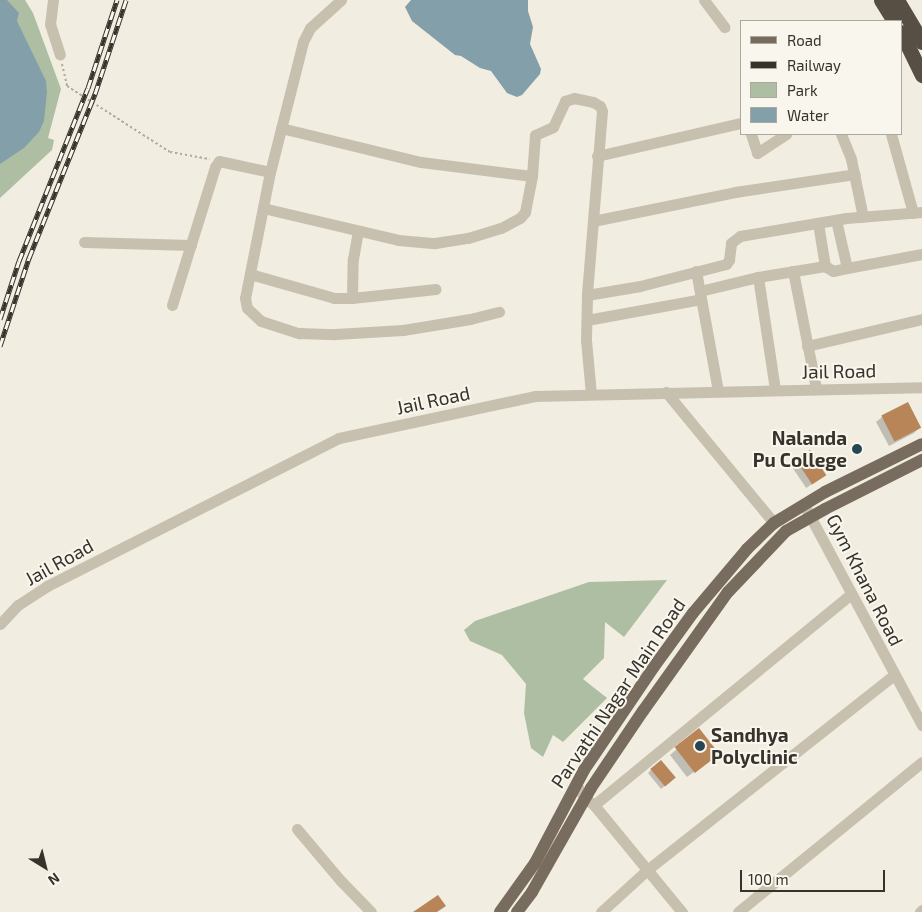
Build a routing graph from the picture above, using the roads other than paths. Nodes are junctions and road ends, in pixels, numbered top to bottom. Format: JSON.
{"nodes":[{"id":1,"x":54,"y":0,"type":"edge"},
{"id":2,"x":341,"y":0,"type":"edge"},
{"id":3,"x":704,"y":0,"type":"edge"},
{"id":4,"x":881,"y":0,"type":"edge"},
{"id":5,"x":897,"y":0,"type":"edge"},
{"id":6,"x":893,"y":20,"type":"edge"},
{"id":7,"x":724,"y":27,"type":"dead end"},
{"id":8,"x":902,"y":34,"type":"edge"},
{"id":9,"x":911,"y":48,"type":"edge"},
{"id":10,"x":60,"y":54,"type":"road end"},
{"id":11,"x":922,"y":75,"type":"edge"},
{"id":12,"x":740,"y":123,"type":"edge"},
{"id":13,"x":281,"y":128,"type":"junction"},
{"id":14,"x":752,"y":135,"type":"edge"},
{"id":15,"x":784,"y":135,"type":"edge"},
{"id":16,"x":841,"y":135,"type":"edge"},
{"id":17,"x":891,"y":135,"type":"edge"},
{"id":18,"x":597,"y":156,"type":"junction"},
{"id":19,"x":270,"y":172,"type":"junction"},
{"id":20,"x":855,"y":174,"type":"junction"},
{"id":21,"x":532,"y":176,"type":"junction"},
{"id":22,"x":263,"y":208,"type":"junction"},
{"id":23,"x":918,"y":212,"type":"edge"},
{"id":24,"x":863,"y":217,"type":"junction"},
{"id":25,"x":836,"y":220,"type":"junction"},
{"id":26,"x":593,"y":221,"type":"junction"},
{"id":27,"x":818,"y":223,"type":"junction"},
{"id":28,"x":358,"y":231,"type":"junction"},
{"id":29,"x":84,"y":242,"type":"dead end"},
{"id":30,"x":190,"y":245,"type":"junction"},
{"id":31,"x":922,"y":254,"type":"edge"},
{"id":32,"x":825,"y":266,"type":"junction"},
{"id":33,"x":847,"y":268,"type":"junction"},
{"id":34,"x":793,"y":271,"type":"junction"},
{"id":35,"x":696,"y":272,"type":"junction"},
{"id":36,"x":250,"y":274,"type":"junction"},
{"id":37,"x":758,"y":277,"type":"junction"},
{"id":38,"x":436,"y":289,"type":"dead end"},
{"id":39,"x":587,"y":295,"type":"junction"},
{"id":40,"x":700,"y":295,"type":"junction"},
{"id":41,"x":352,"y":298,"type":"junction"},
{"id":42,"x":172,"y":305,"type":"dead end"},
{"id":43,"x":500,"y":312,"type":"dead end"},
{"id":44,"x":922,"y":319,"type":"edge"},
{"id":45,"x":587,"y":320,"type":"junction"},
{"id":46,"x":807,"y":346,"type":"junction"},
{"id":47,"x":922,"y":387,"type":"edge"},
{"id":48,"x":816,"y":388,"type":"junction"},
{"id":49,"x":775,"y":389,"type":"junction"},
{"id":50,"x":718,"y":391,"type":"junction"},
{"id":51,"x":666,"y":392,"type":"junction"},
{"id":52,"x":591,"y":394,"type":"junction"},
{"id":53,"x":922,"y":444,"type":"edge"},
{"id":54,"x":922,"y":460,"type":"edge"},
{"id":55,"x":804,"y":505,"type":"junction"},
{"id":56,"x":812,"y":516,"type":"junction"},
{"id":57,"x":774,"y":523,"type":"junction"},
{"id":58,"x":851,"y":594,"type":"junction"},
{"id":59,"x":0,"y":624,"type":"edge"},
{"id":60,"x":894,"y":675,"type":"junction"},
{"id":61,"x":922,"y":725,"type":"edge"},
{"id":62,"x":922,"y":762,"type":"edge"},
{"id":63,"x":576,"y":785,"type":"junction"},
{"id":64,"x":589,"y":802,"type":"junction"},
{"id":65,"x":297,"y":829,"type":"dead end"},
{"id":66,"x":647,"y":870,"type":"junction"},
{"id":67,"x":371,"y":912,"type":"edge"},
{"id":68,"x":500,"y":912,"type":"edge"},
{"id":69,"x":517,"y":912,"type":"edge"},
{"id":70,"x":602,"y":912,"type":"edge"},
{"id":71,"x":682,"y":912,"type":"edge"},
{"id":72,"x":738,"y":912,"type":"edge"}],
"edges":[{"from":1,"to":10,"type":"street"},
{"from":2,"to":13,"type":"street"},
{"from":3,"to":7,"type":"street"},
{"from":4,"to":6,"type":"highway"},
{"from":5,"to":9,"type":"highway"},
{"from":8,"to":9,"type":"highway"},
{"from":9,"to":11,"type":"highway"},
{"from":12,"to":18,"type":"street"},
{"from":13,"to":19,"type":"street"},
{"from":13,"to":21,"type":"street"},
{"from":14,"to":15,"type":"street"},
{"from":16,"to":20,"type":"street"},
{"from":17,"to":23,"type":"street"},
{"from":18,"to":21,"type":"street"},
{"from":18,"to":26,"type":"street"},
{"from":19,"to":22,"type":"street"},
{"from":19,"to":30,"type":"street"},
{"from":20,"to":24,"type":"street"},
{"from":20,"to":26,"type":"street"},
{"from":21,"to":28,"type":"street"},
{"from":22,"to":28,"type":"street"},
{"from":22,"to":36,"type":"street"},
{"from":23,"to":24,"type":"street"},
{"from":24,"to":25,"type":"street"},
{"from":25,"to":27,"type":"street"},
{"from":25,"to":33,"type":"street"},
{"from":26,"to":39,"type":"street"},
{"from":27,"to":32,"type":"street"},
{"from":27,"to":35,"type":"street"},
{"from":28,"to":41,"type":"street"},
{"from":29,"to":30,"type":"street"},
{"from":30,"to":42,"type":"street"},
{"from":31,"to":33,"type":"street"},
{"from":32,"to":33,"type":"street"},
{"from":32,"to":34,"type":"street"},
{"from":34,"to":37,"type":"street"},
{"from":34,"to":46,"type":"street"},
{"from":35,"to":39,"type":"street"},
{"from":35,"to":40,"type":"street"},
{"from":36,"to":41,"type":"street"},
{"from":36,"to":43,"type":"street"},
{"from":37,"to":40,"type":"street"},
{"from":37,"to":49,"type":"street"},
{"from":38,"to":41,"type":"street"},
{"from":39,"to":45,"type":"street"},
{"from":40,"to":45,"type":"street"},
{"from":40,"to":50,"type":"street"},
{"from":44,"to":46,"type":"street"},
{"from":45,"to":52,"type":"street"},
{"from":46,"to":48,"type":"street"},
{"from":47,"to":48,"type":"street","name":"Jail Road"},
{"from":48,"to":49,"type":"street","name":"Jail Road"},
{"from":49,"to":50,"type":"street","name":"Jail Road"},
{"from":50,"to":51,"type":"street","name":"Jail Road"},
{"from":51,"to":52,"type":"street","name":"Jail Road"},
{"from":51,"to":57,"type":"street"},
{"from":52,"to":59,"type":"street","name":"Jail Road"},
{"from":53,"to":55,"type":"main road","name":"Parvathi Nagar Main Road"},
{"from":54,"to":56,"type":"main road","name":"Parvathi Nagar Main Road"},
{"from":55,"to":56,"type":"street","name":"Gym Khana Road"},
{"from":55,"to":57,"type":"main road","name":"Parvathi Nagar Main Road"},
{"from":56,"to":58,"type":"street","name":"Gym Khana Road"},
{"from":56,"to":64,"type":"main road","name":"Parvathi Nagar Main Road"},
{"from":57,"to":63,"type":"main road","name":"Parvathi Nagar Main Road"},
{"from":58,"to":60,"type":"street","name":"Gym Khana Road"},
{"from":58,"to":64,"type":"street"},
{"from":60,"to":61,"type":"street","name":"Gym Khana Road"},
{"from":60,"to":66,"type":"street"},
{"from":62,"to":72,"type":"street"},
{"from":63,"to":64,"type":"street"},
{"from":63,"to":68,"type":"main road","name":"Parvathi Nagar Main Road"},
{"from":64,"to":66,"type":"street"},
{"from":64,"to":69,"type":"main road","name":"Parvathi Nagar Main Road"},
{"from":65,"to":67,"type":"street"},
{"from":66,"to":70,"type":"street"},
{"from":66,"to":71,"type":"street"}]}
